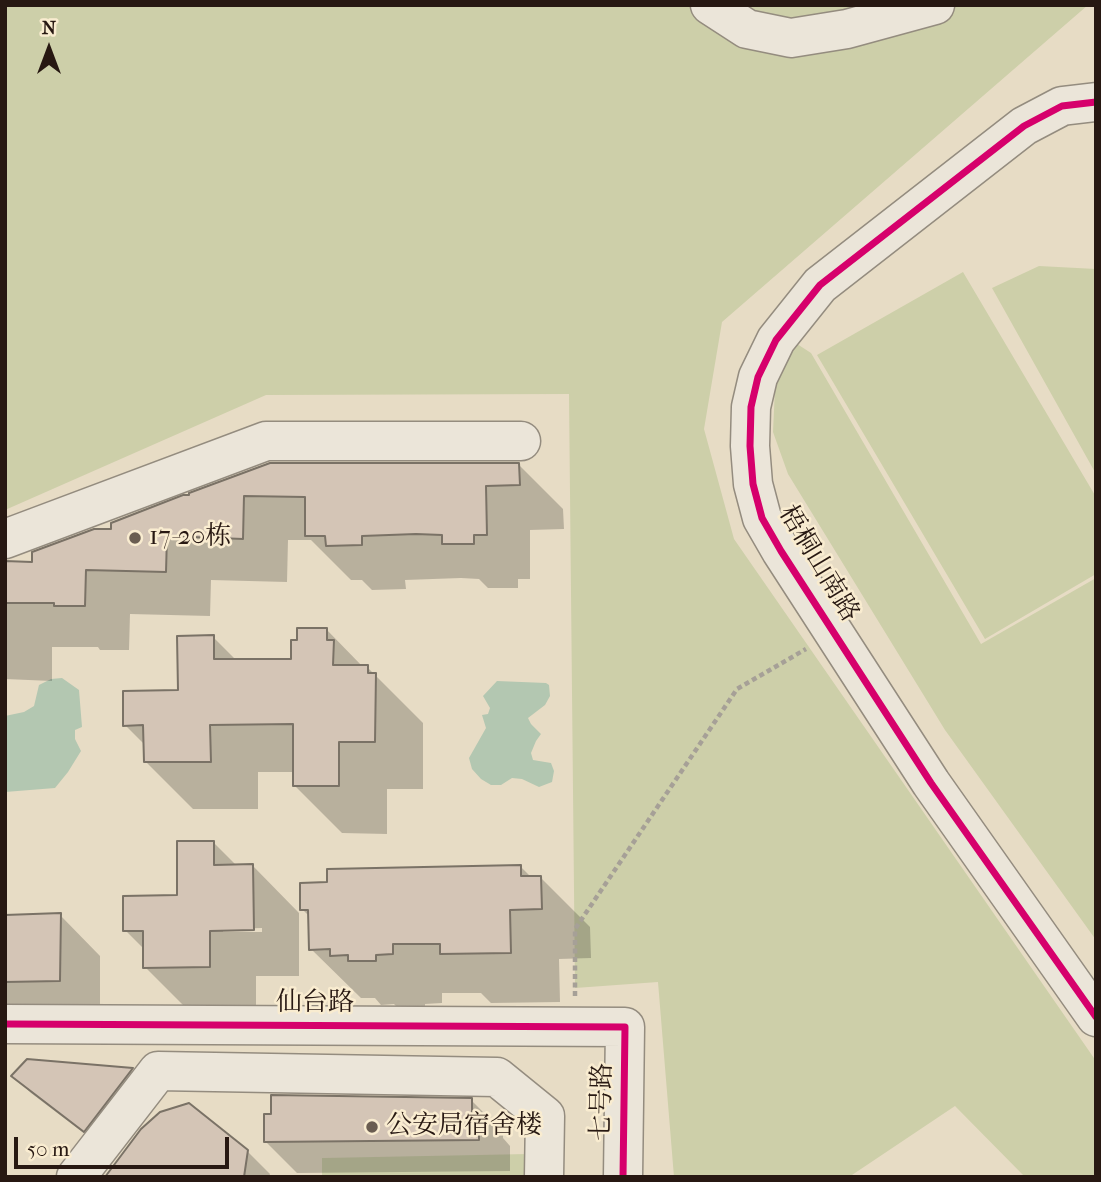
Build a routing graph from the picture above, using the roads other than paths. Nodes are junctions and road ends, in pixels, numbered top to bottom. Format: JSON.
{"nodes":[{"id":1,"x":710,"y":5,"type":"edge"},
{"id":2,"x":935,"y":5,"type":"edge"},
{"id":3,"x":1096,"y":102,"type":"edge"},
{"id":4,"x":521,"y":441,"type":"dead end"},
{"id":5,"x":5,"y":539,"type":"edge"},
{"id":6,"x":1096,"y":1017,"type":"edge"},
{"id":7,"x":5,"y":1024,"type":"edge"},
{"id":8,"x":625,"y":1027,"type":"joint"},
{"id":9,"x":76,"y":1177,"type":"edge"},
{"id":10,"x":544,"y":1177,"type":"edge"},
{"id":11,"x":622,"y":1177,"type":"edge"}],
"edges":[{"from":1,"to":2,"type":"street"},
{"from":3,"to":6,"type":"street","name":"梧桐山南路"},
{"from":4,"to":5,"type":"street"},
{"from":7,"to":8,"type":"street","name":"仙台路"},
{"from":8,"to":11,"type":"street","name":"七号路"},
{"from":9,"to":10,"type":"street"}]}
